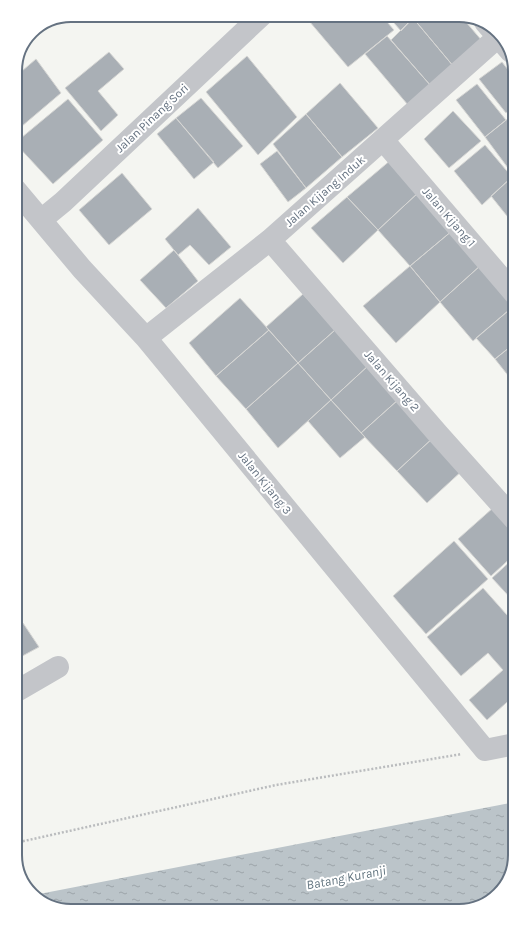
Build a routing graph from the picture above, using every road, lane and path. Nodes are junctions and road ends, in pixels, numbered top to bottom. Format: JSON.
{"nodes":[{"id":1,"x":255,"y":22,"type":"edge"},
{"id":2,"x":496,"y":39,"type":"edge"},
{"id":3,"x":383,"y":140,"type":"junction"},
{"id":4,"x":22,"y":197,"type":"edge"},
{"id":5,"x":41,"y":220,"type":"junction"},
{"id":6,"x":270,"y":240,"type":"junction"},
{"id":7,"x":508,"y":286,"type":"edge"},
{"id":8,"x":146,"y":338,"type":"junction"},
{"id":9,"x":508,"y":512,"type":"edge"},
{"id":10,"x":58,"y":667,"type":"dead end"},
{"id":11,"x":22,"y":688,"type":"edge"},
{"id":12,"x":508,"y":745,"type":"edge"},
{"id":13,"x":485,"y":750,"type":"junction"},
{"id":14,"x":22,"y":841,"type":"edge"}],
"edges":[{"from":1,"to":5,"type":"street","name":"Jalan Pinang Sori"},
{"from":2,"to":3,"type":"street","name":"Jalan Kijang Induk"},
{"from":3,"to":6,"type":"street","name":"Jalan Kijang Induk"},
{"from":3,"to":7,"type":"street","name":"Jalan Kijang 1"},
{"from":4,"to":5,"type":"street","name":"Jalan Kijang 3"},
{"from":5,"to":8,"type":"street","name":"Jalan Kijang 3"},
{"from":6,"to":8,"type":"street","name":"Jalan Kijang Induk"},
{"from":6,"to":9,"type":"street","name":"Jalan Kijang 2"},
{"from":8,"to":13,"type":"street","name":"Jalan Kijang 3"},
{"from":10,"to":11,"type":"street"},
{"from":12,"to":13,"type":"street"},
{"from":13,"to":14,"type":"path"}]}
